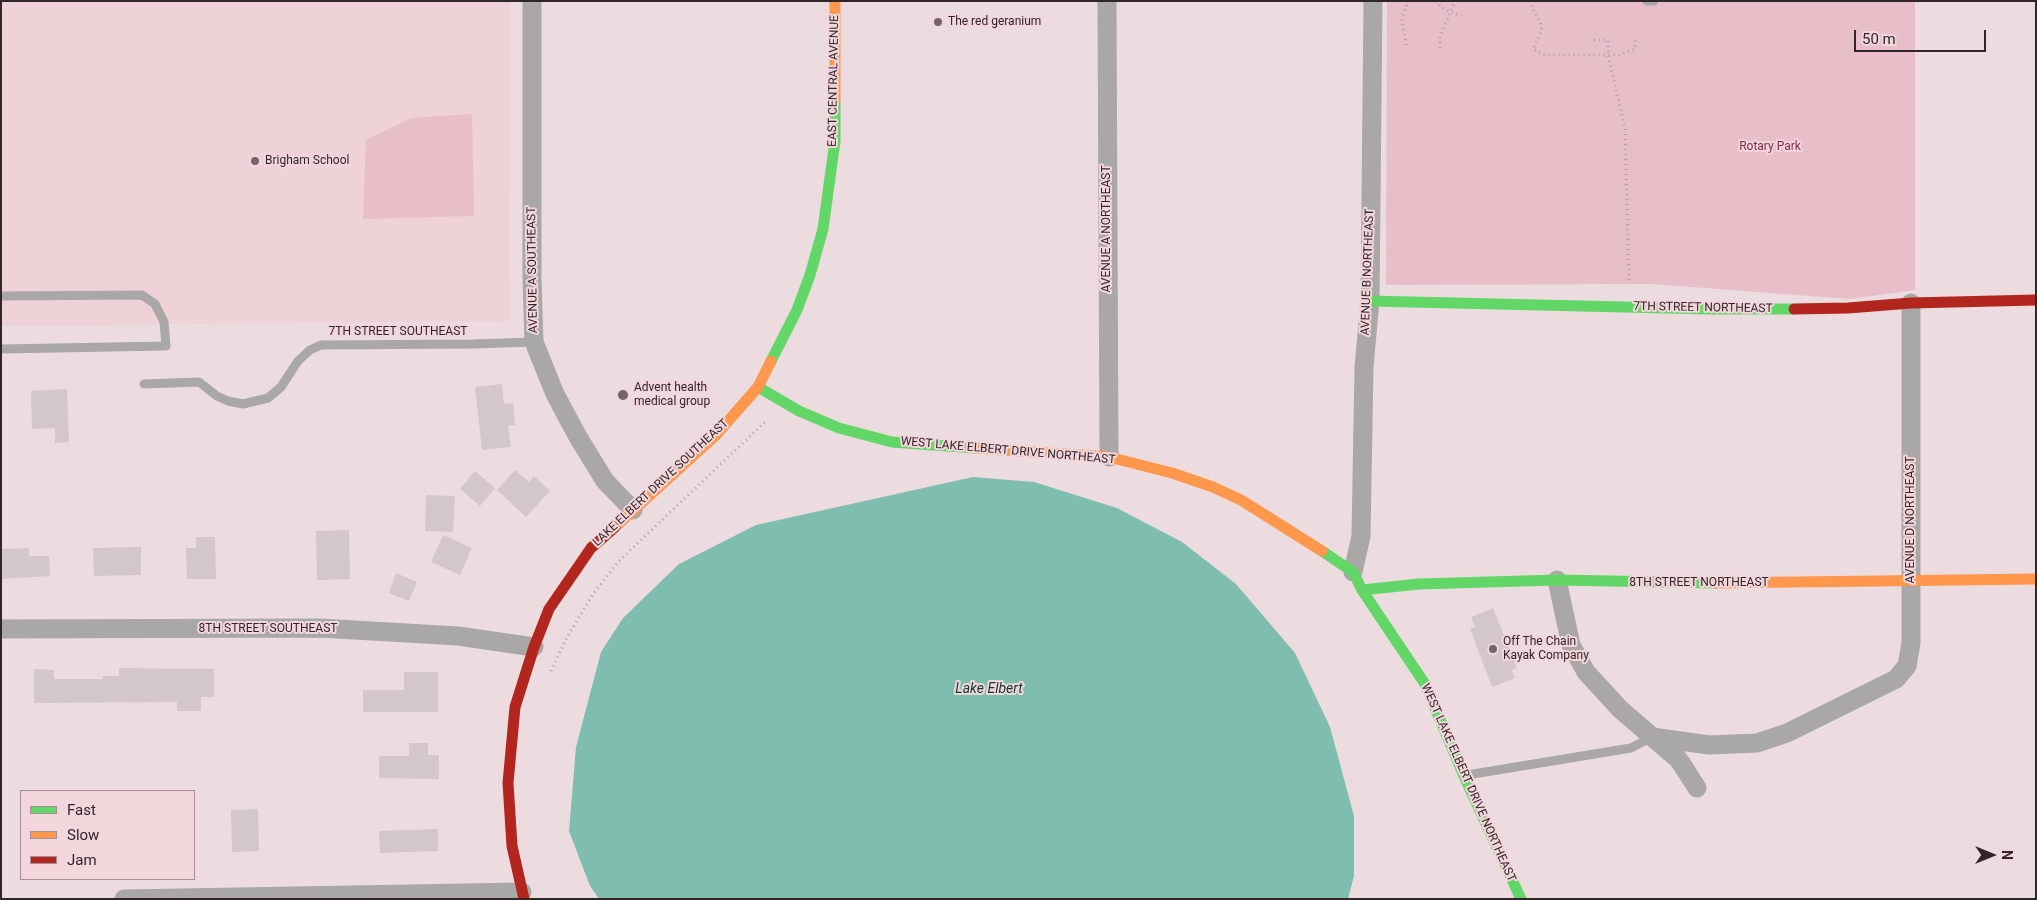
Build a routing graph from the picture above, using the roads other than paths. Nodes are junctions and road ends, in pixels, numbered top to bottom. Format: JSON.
{"nodes":[{"id":1,"x":532,"y":1,"type":"edge"},
{"id":2,"x":835,"y":1,"type":"edge"},
{"id":3,"x":1106,"y":1,"type":"edge"},
{"id":4,"x":1373,"y":1,"type":"edge"},
{"id":5,"x":1,"y":296,"type":"edge"},
{"id":6,"x":2036,"y":300,"type":"edge"},
{"id":7,"x":1370,"y":301,"type":"junction"},
{"id":8,"x":1911,"y":303,"type":"junction"},
{"id":9,"x":534,"y":342,"type":"junction"},
{"id":10,"x":1,"y":349,"type":"edge"},
{"id":11,"x":144,"y":384,"type":"dead end"},
{"id":12,"x":758,"y":387,"type":"junction"},
{"id":13,"x":1109,"y":457,"type":"junction"},
{"id":14,"x":633,"y":510,"type":"junction"},
{"id":15,"x":1353,"y":572,"type":"junction"},
{"id":16,"x":2036,"y":579,"type":"edge"},
{"id":17,"x":1557,"y":580,"type":"junction"},
{"id":18,"x":1911,"y":582,"type":"junction"},
{"id":19,"x":1362,"y":590,"type":"junction"},
{"id":20,"x":1,"y":629,"type":"edge"},
{"id":21,"x":534,"y":647,"type":"junction"},
{"id":22,"x":1652,"y":737,"type":"junction"},
{"id":23,"x":1464,"y":776,"type":"junction"},
{"id":24,"x":1697,"y":788,"type":"dead end"},
{"id":25,"x":523,"y":895,"type":"edge"},
{"id":26,"x":124,"y":899,"type":"edge"},
{"id":27,"x":1521,"y":899,"type":"edge"}],
"edges":[{"from":1,"to":9,"type":"street","name":"AVENUE A SOUTHEAST"},
{"from":2,"to":12,"type":"street","name":"EAST CENTRAL AVENUE"},
{"from":3,"to":13,"type":"street","name":"AVENUE A NORTHEAST"},
{"from":4,"to":7,"type":"street","name":"AVENUE B NORTHEAST"},
{"from":5,"to":10,"type":"lane"},
{"from":6,"to":8,"type":"street","name":"7TH STREET NORTHEAST"},
{"from":7,"to":8,"type":"street","name":"7TH STREET NORTHEAST"},
{"from":7,"to":15,"type":"street","name":"AVENUE B NORTHEAST"},
{"from":8,"to":18,"type":"street","name":"AVENUE D NORTHEAST"},
{"from":9,"to":11,"type":"lane","name":"7TH STREET SOUTHEAST"},
{"from":9,"to":14,"type":"street","name":"AVENUE A SOUTHEAST"},
{"from":12,"to":13,"type":"street","name":"WEST LAKE ELBERT DRIVE NORTHEAST"},
{"from":12,"to":14,"type":"street","name":"LAKE ELBERT DRIVE SOUTHEAST"},
{"from":13,"to":15,"type":"street","name":"WEST LAKE ELBERT DRIVE NORTHEAST"},
{"from":14,"to":21,"type":"street","name":"LAKE ELBERT DRIVE SOUTHEAST"},
{"from":15,"to":19,"type":"street","name":"WEST LAKE ELBERT DRIVE NORTHEAST"},
{"from":16,"to":18,"type":"street","name":"8TH STREET NORTHEAST"},
{"from":17,"to":18,"type":"street","name":"8TH STREET NORTHEAST"},
{"from":17,"to":19,"type":"street","name":"8TH STREET NORTHEAST"},
{"from":17,"to":22,"type":"street"},
{"from":18,"to":22,"type":"street","name":"AVENUE D NORTHEAST"},
{"from":19,"to":23,"type":"street","name":"WEST LAKE ELBERT DRIVE NORTHEAST"},
{"from":20,"to":21,"type":"street","name":"8TH STREET SOUTHEAST"},
{"from":21,"to":25,"type":"street","name":"LAKE ELBERT DRIVE SOUTHEAST"},
{"from":22,"to":23,"type":"lane"},
{"from":22,"to":24,"type":"street"},
{"from":23,"to":27,"type":"street","name":"WEST LAKE ELBERT DRIVE NORTHEAST"},
{"from":25,"to":26,"type":"street"}]}
